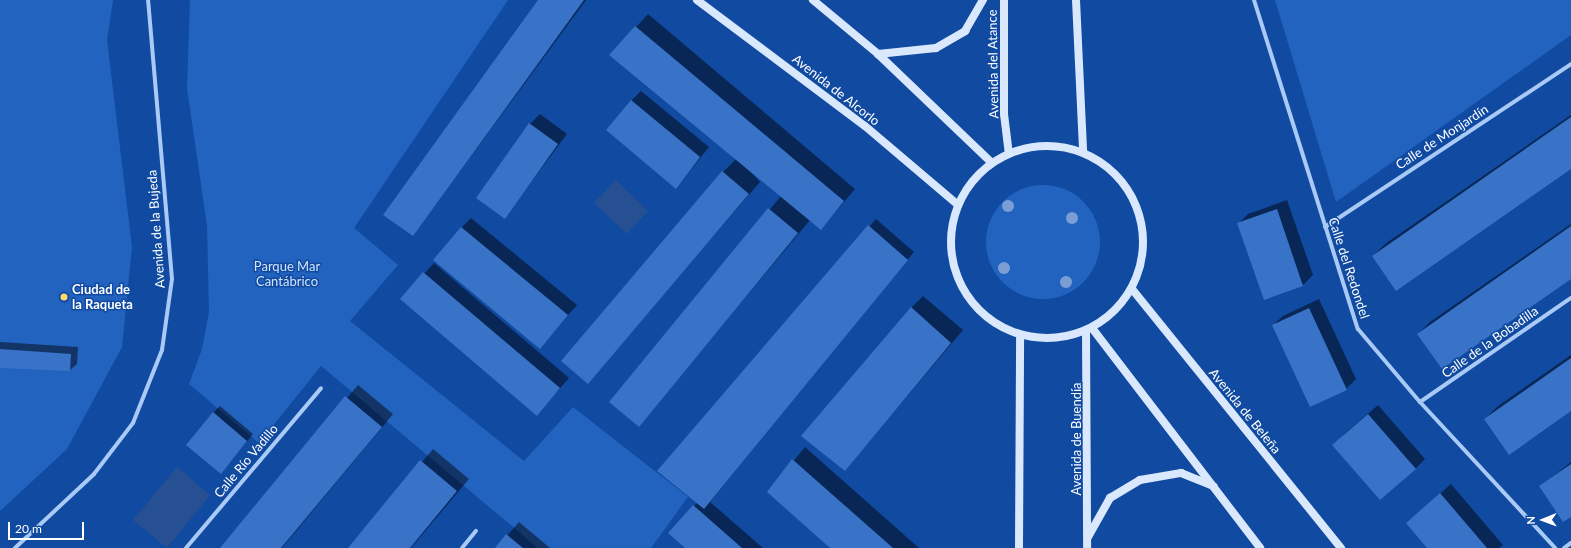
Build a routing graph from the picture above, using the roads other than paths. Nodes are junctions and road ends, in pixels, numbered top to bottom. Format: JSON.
{"nodes":[{"id":1,"x":148,"y":0,"type":"edge"},
{"id":2,"x":697,"y":0,"type":"edge"},
{"id":3,"x":814,"y":0,"type":"edge"},
{"id":4,"x":983,"y":0,"type":"edge"},
{"id":5,"x":1004,"y":0,"type":"edge"},
{"id":6,"x":1076,"y":0,"type":"edge"},
{"id":7,"x":1254,"y":0,"type":"edge"},
{"id":8,"x":878,"y":54,"type":"junction"},
{"id":9,"x":1571,"y":64,"type":"edge"},
{"id":10,"x":1083,"y":151,"type":"junction"},
{"id":11,"x":1009,"y":152,"type":"junction"},
{"id":12,"x":991,"y":162,"type":"junction"},
{"id":13,"x":957,"y":204,"type":"junction"},
{"id":14,"x":1325,"y":227,"type":"junction"},
{"id":15,"x":1132,"y":289,"type":"junction"},
{"id":16,"x":1571,"y":298,"type":"edge"},
{"id":17,"x":1089,"y":329,"type":"junction"},
{"id":18,"x":1020,"y":335,"type":"junction"},
{"id":19,"x":321,"y":388,"type":"dead end"},
{"id":20,"x":1420,"y":402,"type":"junction"},
{"id":21,"x":1215,"y":487,"type":"junction"},
{"id":22,"x":476,"y":531,"type":"dead end"},
{"id":23,"x":1088,"y":537,"type":"junction"},
{"id":24,"x":1571,"y":543,"type":"edge"},
{"id":25,"x":15,"y":548,"type":"edge"},
{"id":26,"x":186,"y":548,"type":"edge"},
{"id":27,"x":462,"y":548,"type":"edge"},
{"id":28,"x":1019,"y":548,"type":"edge"},
{"id":29,"x":1087,"y":548,"type":"edge"},
{"id":30,"x":1260,"y":548,"type":"edge"},
{"id":31,"x":1341,"y":548,"type":"edge"},
{"id":32,"x":1555,"y":548,"type":"edge"},
{"id":33,"x":1564,"y":548,"type":"edge"}],
"edges":[{"from":1,"to":25,"type":"street","name":"Avenida de la Bujeda"},
{"from":2,"to":13,"type":"street","name":"Avenida de Alcorlo"},
{"from":3,"to":8,"type":"street"},
{"from":4,"to":8,"type":"street"},
{"from":5,"to":11,"type":"street","name":"Avenida del Atance"},
{"from":6,"to":10,"type":"street"},
{"from":7,"to":14,"type":"street","name":"Calle del Redondel"},
{"from":8,"to":12,"type":"street"},
{"from":9,"to":14,"type":"street","name":"Calle de Monjardín"},
{"from":10,"to":11,"type":"street"},
{"from":10,"to":15,"type":"street"},
{"from":11,"to":12,"type":"street"},
{"from":12,"to":13,"type":"street"},
{"from":13,"to":18,"type":"street"},
{"from":14,"to":20,"type":"street","name":"Calle del Redondel"},
{"from":15,"to":17,"type":"street"},
{"from":15,"to":31,"type":"street","name":"Avenida de Beleña"},
{"from":16,"to":20,"type":"street","name":"Calle de la Bobadilla"},
{"from":17,"to":18,"type":"street"},
{"from":17,"to":21,"type":"street"},
{"from":17,"to":23,"type":"street","name":"Avenida de Buendía"},
{"from":18,"to":28,"type":"street"},
{"from":19,"to":26,"type":"street","name":"Calle Río Vadillo"},
{"from":20,"to":32,"type":"street","name":"Calle del Redondel"},
{"from":21,"to":23,"type":"street"},
{"from":21,"to":30,"type":"street"},
{"from":22,"to":27,"type":"street"},
{"from":23,"to":29,"type":"street","name":"Avenida de Buendía"},
{"from":24,"to":33,"type":"street"}]}
